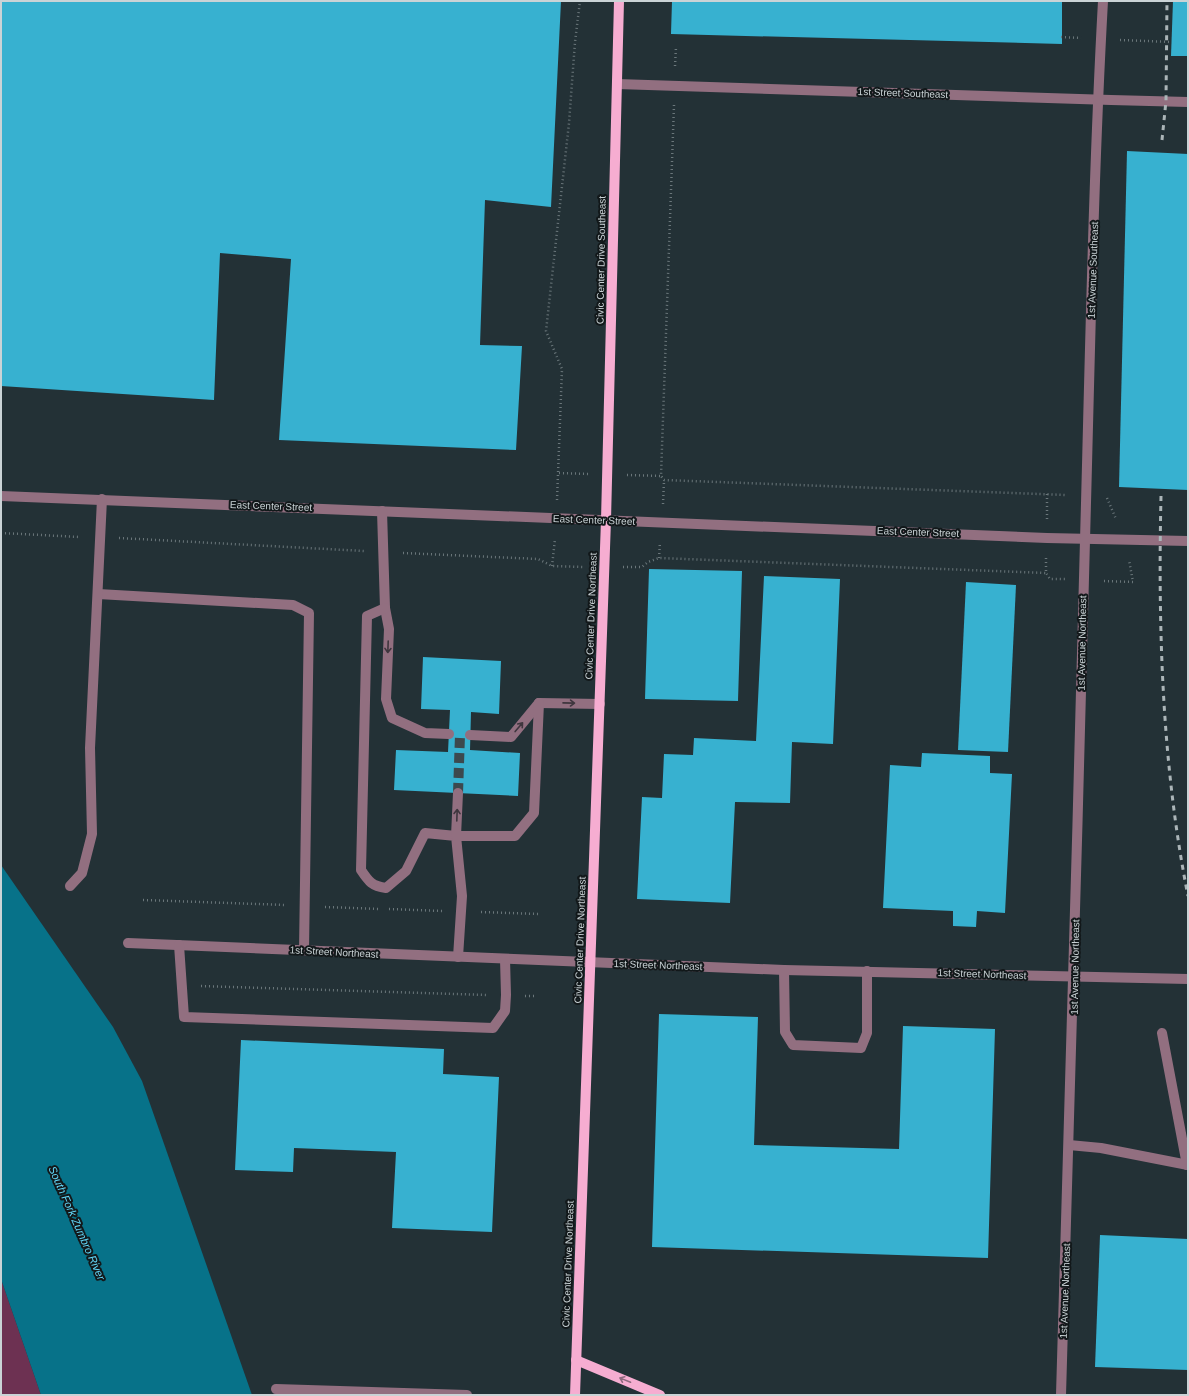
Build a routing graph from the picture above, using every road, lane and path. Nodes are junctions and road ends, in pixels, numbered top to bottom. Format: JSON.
{"nodes":[{"id":1,"x":580,"y":1,"type":"edge"},
{"id":2,"x":619,"y":1,"type":"edge"},
{"id":3,"x":1103,"y":1,"type":"edge"},
{"id":4,"x":617,"y":84,"type":"junction"},
{"id":5,"x":1098,"y":99,"type":"junction"},
{"id":6,"x":1188,"y":102,"type":"edge"},
{"id":7,"x":674,"y":127,"type":"dead end"},
{"id":8,"x":559,"y":473,"type":"dead end"},
{"id":9,"x":1047,"y":493,"type":"dead end"},
{"id":10,"x":1,"y":496,"type":"edge"},
{"id":11,"x":102,"y":500,"type":"junction"},
{"id":12,"x":382,"y":511,"type":"junction"},
{"id":13,"x":606,"y":520,"type":"junction"},
{"id":14,"x":1,"y":533,"type":"edge"},
{"id":15,"x":101,"y":538,"type":"junction"},
{"id":16,"x":1085,"y":538,"type":"junction"},
{"id":17,"x":1188,"y":541,"type":"edge"},
{"id":18,"x":383,"y":552,"type":"junction"},
{"id":19,"x":659,"y":558,"type":"dead end"},
{"id":20,"x":552,"y":566,"type":"dead end"},
{"id":21,"x":1046,"y":573,"type":"dead end"},
{"id":22,"x":98,"y":594,"type":"junction"},
{"id":23,"x":385,"y":608,"type":"junction"},
{"id":24,"x":539,"y":703,"type":"junction"},
{"id":25,"x":600,"y":704,"type":"junction"},
{"id":26,"x":449,"y":734,"type":"dead end"},
{"id":27,"x":470,"y":735,"type":"dead end"},
{"id":28,"x":458,"y":793,"type":"tunnel mouth"},
{"id":29,"x":456,"y":836,"type":"junction"},
{"id":30,"x":70,"y":886,"type":"dead end"},
{"id":31,"x":143,"y":900,"type":"dead end"},
{"id":32,"x":304,"y":906,"type":"junction"},
{"id":33,"x":461,"y":912,"type":"junction"},
{"id":34,"x":538,"y":914,"type":"dead end"},
{"id":35,"x":128,"y":943,"type":"dead end"},
{"id":36,"x":179,"y":945,"type":"junction"},
{"id":37,"x":304,"y":950,"type":"junction"},
{"id":38,"x":458,"y":957,"type":"junction"},
{"id":39,"x":505,"y":959,"type":"junction"},
{"id":40,"x":591,"y":963,"type":"junction"},
{"id":41,"x":784,"y":970,"type":"junction"},
{"id":42,"x":867,"y":971,"type":"junction"},
{"id":43,"x":1075,"y":977,"type":"junction"},
{"id":44,"x":1188,"y":979,"type":"edge"},
{"id":45,"x":181,"y":985,"type":"junction"},
{"id":46,"x":506,"y":995,"type":"junction"},
{"id":47,"x":534,"y":996,"type":"dead end"},
{"id":48,"x":1162,"y":1033,"type":"dead end"},
{"id":49,"x":1069,"y":1146,"type":"junction"},
{"id":50,"x":1188,"y":1165,"type":"edge"},
{"id":51,"x":576,"y":1360,"type":"junction"},
{"id":52,"x":276,"y":1389,"type":"dead end"},
{"id":53,"x":342,"y":1393,"type":"edge"},
{"id":54,"x":467,"y":1395,"type":"edge"},
{"id":55,"x":575,"y":1395,"type":"edge"},
{"id":56,"x":660,"y":1395,"type":"edge"},
{"id":57,"x":1061,"y":1395,"type":"edge"}],
"edges":[{"from":1,"to":8,"type":"path"},
{"from":2,"to":4,"type":"main road","name":"Civic Center Drive Southeast"},
{"from":3,"to":5,"type":"street","name":"1st Avenue Southeast"},
{"from":4,"to":5,"type":"street","name":"1st Street Southeast"},
{"from":4,"to":13,"type":"main road","name":"Civic Center Drive Southeast"},
{"from":5,"to":6,"type":"street","name":"1st Street Southeast"},
{"from":5,"to":16,"type":"street","name":"1st Avenue Southeast"},
{"from":7,"to":9,"type":"path"},
{"from":10,"to":11,"type":"street","name":"East Center Street"},
{"from":11,"to":12,"type":"street","name":"East Center Street"},
{"from":11,"to":15,"type":"street"},
{"from":12,"to":13,"type":"street","name":"East Center Street"},
{"from":12,"to":18,"type":"street"},
{"from":13,"to":16,"type":"street","name":"East Center Street"},
{"from":13,"to":25,"type":"main road","name":"Civic Center Drive Northeast"},
{"from":14,"to":15,"type":"path"},
{"from":15,"to":18,"type":"path"},
{"from":15,"to":22,"type":"street"},
{"from":16,"to":17,"type":"street","name":"East Center Street"},
{"from":16,"to":43,"type":"street","name":"1st Avenue Northeast"},
{"from":18,"to":20,"type":"path"},
{"from":18,"to":23,"type":"street"},
{"from":19,"to":21,"type":"path"},
{"from":22,"to":30,"type":"street"},
{"from":22,"to":32,"type":"street"},
{"from":23,"to":26,"type":"street","one_way":true},
{"from":23,"to":29,"type":"street"},
{"from":24,"to":25,"type":"street","one_way":true},
{"from":27,"to":24,"type":"street","one_way":true},
{"from":24,"to":29,"type":"street"},
{"from":25,"to":40,"type":"main road","name":"Civic Center Drive Northeast"},
{"from":29,"to":28,"type":"street","one_way":true},
{"from":29,"to":33,"type":"street"},
{"from":31,"to":32,"type":"path"},
{"from":32,"to":33,"type":"path"},
{"from":32,"to":37,"type":"street"},
{"from":33,"to":34,"type":"path"},
{"from":33,"to":38,"type":"street"},
{"from":35,"to":36,"type":"street","name":"1st Street Northeast"},
{"from":36,"to":37,"type":"street","name":"1st Street Northeast"},
{"from":36,"to":45,"type":"street"},
{"from":37,"to":38,"type":"street","name":"1st Street Northeast"},
{"from":38,"to":39,"type":"street","name":"1st Street Northeast"},
{"from":39,"to":40,"type":"street","name":"1st Street Northeast"},
{"from":39,"to":46,"type":"street"},
{"from":40,"to":41,"type":"street","name":"1st Street Northeast"},
{"from":40,"to":51,"type":"main road","name":"Civic Center Drive Northeast"},
{"from":41,"to":42,"type":"street","name":"1st Street Northeast"},
{"from":41,"to":42,"type":"street"},
{"from":42,"to":43,"type":"street","name":"1st Street Northeast"},
{"from":43,"to":44,"type":"street","name":"1st Street Northeast"},
{"from":43,"to":49,"type":"street","name":"1st Avenue Northeast"},
{"from":45,"to":46,"type":"path"},
{"from":45,"to":46,"type":"street"},
{"from":46,"to":47,"type":"path"},
{"from":48,"to":50,"type":"street"},
{"from":49,"to":50,"type":"street"},
{"from":49,"to":57,"type":"street","name":"1st Avenue Northeast"},
{"from":51,"to":55,"type":"main road","name":"Civic Center Drive Northeast"},
{"from":56,"to":51,"type":"main road","one_way":true},
{"from":52,"to":53,"type":"street"},
{"from":53,"to":54,"type":"street"}]}
